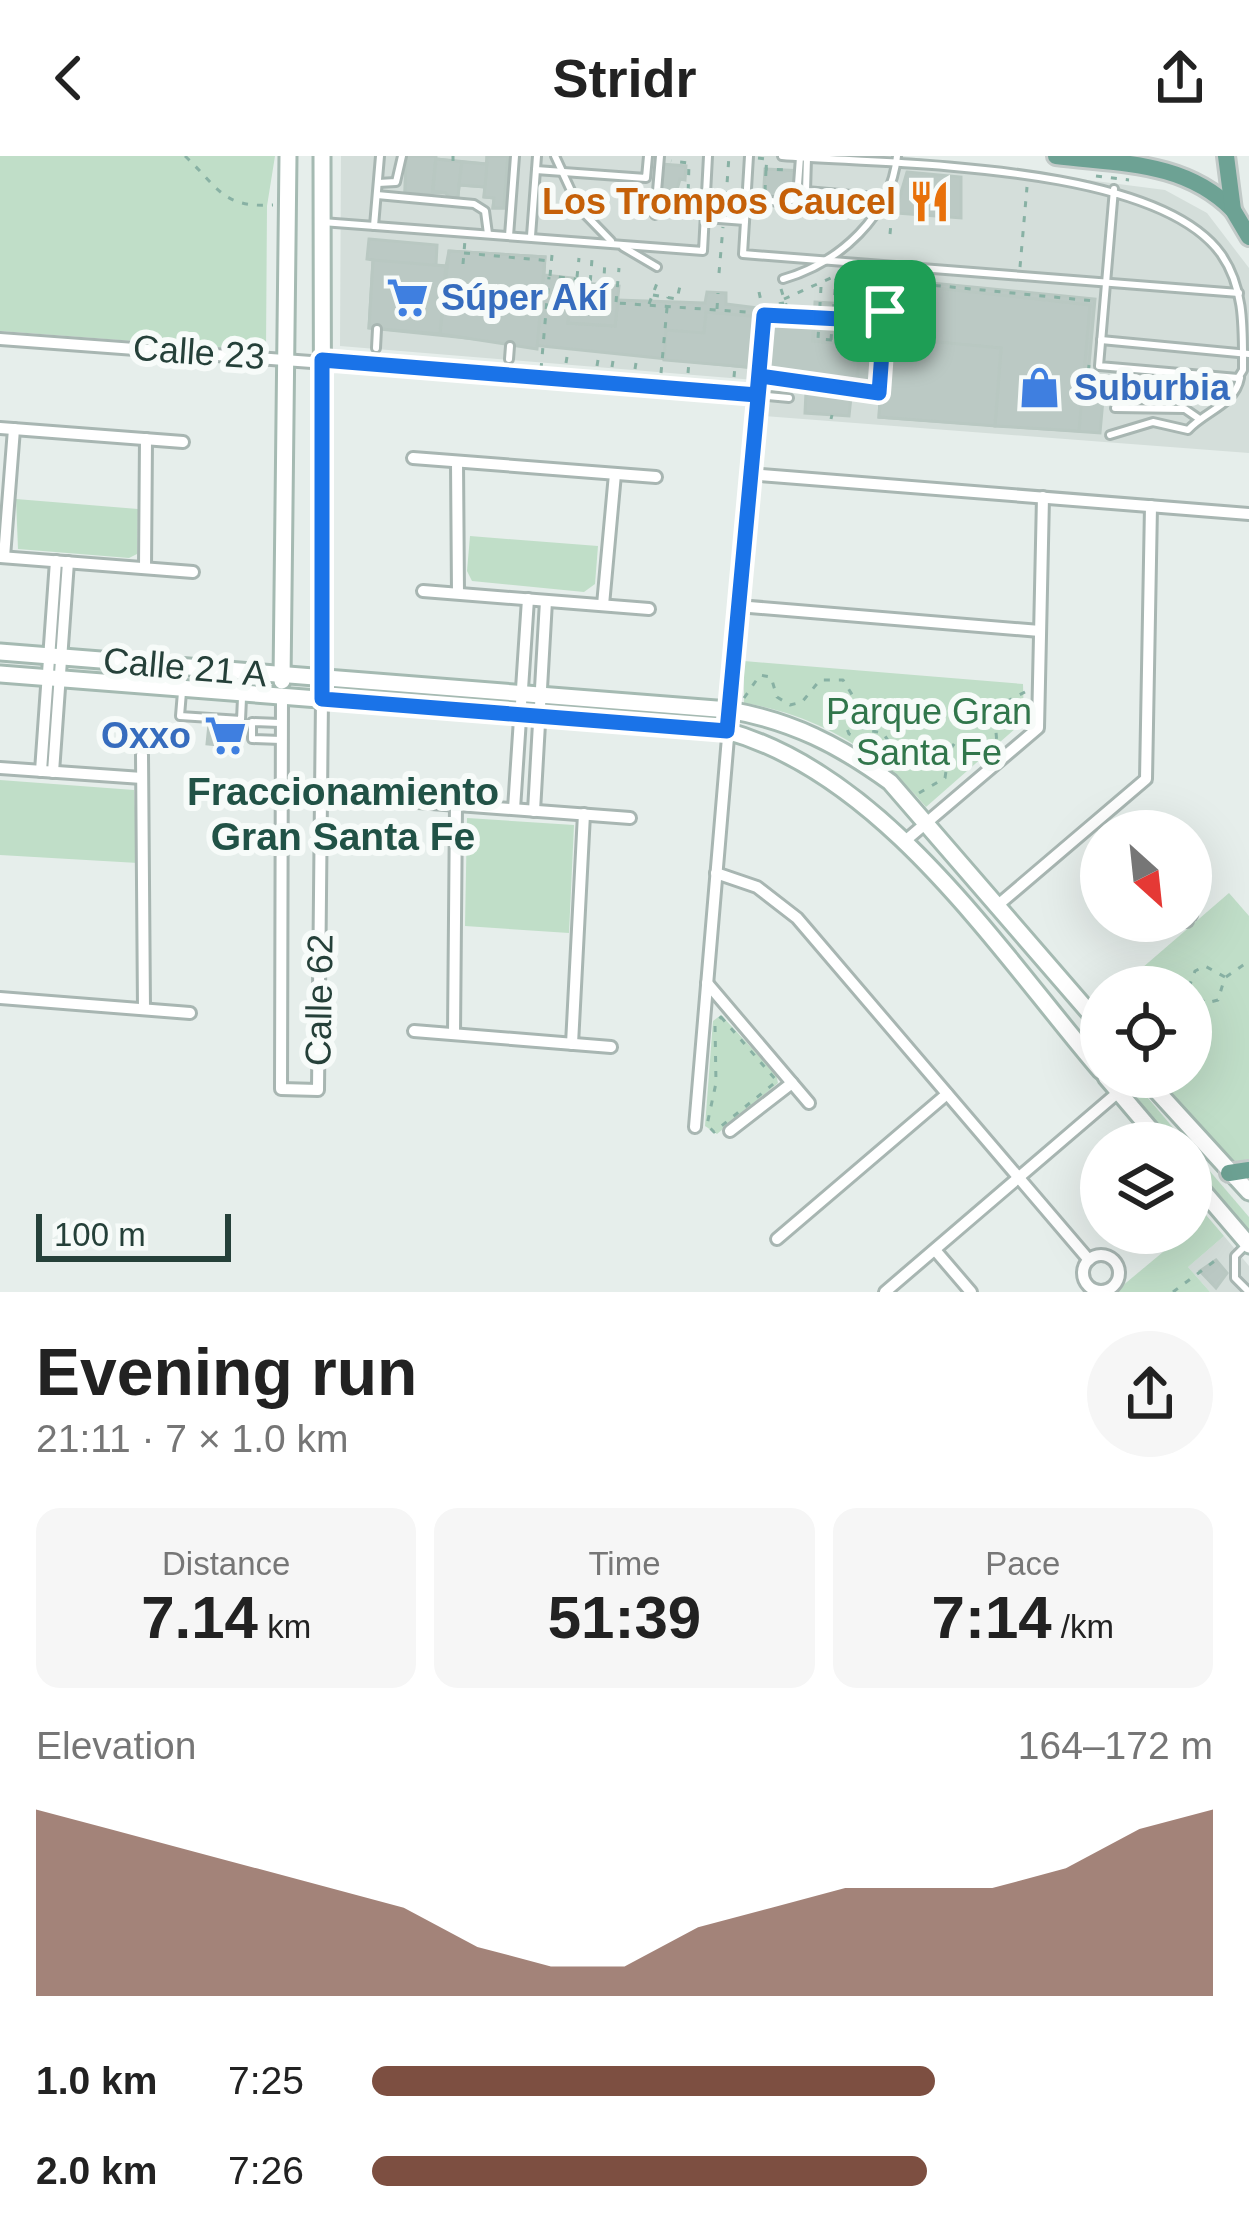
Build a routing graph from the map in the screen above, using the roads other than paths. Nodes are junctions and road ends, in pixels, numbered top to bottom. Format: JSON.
{"nodes":[{"id":1,"x":288,"y":156,"type":"edge"},
{"id":2,"x":322,"y":156,"type":"edge"},
{"id":3,"x":380,"y":156,"type":"edge"},
{"id":4,"x":401,"y":156,"type":"edge"},
{"id":5,"x":515,"y":156,"type":"edge"},
{"id":6,"x":537,"y":156,"type":"edge"},
{"id":7,"x":555,"y":156,"type":"edge"},
{"id":8,"x":648,"y":156,"type":"edge"},
{"id":9,"x":708,"y":156,"type":"edge"},
{"id":10,"x":782,"y":156,"type":"edge"},
{"id":11,"x":1061,"y":156,"type":"edge"},
{"id":12,"x":1226,"y":156,"type":"edge"},
{"id":13,"x":753,"y":157,"type":"edge"},
{"id":14,"x":662,"y":158,"type":"edge"},
{"id":15,"x":804,"y":158,"type":"edge"},
{"id":16,"x":897,"y":161,"type":"edge"},
{"id":17,"x":536,"y":170,"type":"junction"},
{"id":18,"x":561,"y":172,"type":"junction"},
{"id":19,"x":378,"y":183,"type":"junction"},
{"id":20,"x":1114,"y":189,"type":"junction"},
{"id":21,"x":376,"y":195,"type":"junction"},
{"id":22,"x":746,"y":197,"type":"junction"},
{"id":23,"x":886,"y":198,"type":"junction"},
{"id":24,"x":1233,"y":210,"type":"junction"},
{"id":25,"x":655,"y":214,"type":"dead end"},
{"id":26,"x":705,"y":218,"type":"junction"},
{"id":27,"x":745,"y":221,"type":"junction"},
{"id":28,"x":322,"y":222,"type":"junction"},
{"id":29,"x":374,"y":226,"type":"junction"},
{"id":30,"x":488,"y":234,"type":"junction"},
{"id":31,"x":509,"y":236,"type":"junction"},
{"id":32,"x":1249,"y":237,"type":"edge"},
{"id":33,"x":530,"y":238,"type":"junction"},
{"id":34,"x":619,"y":244,"type":"junction"},
{"id":35,"x":821,"y":260,"type":"junction"},
{"id":36,"x":657,"y":267,"type":"dead end"},
{"id":37,"x":781,"y":282,"type":"road end"},
{"id":38,"x":1106,"y":282,"type":"junction"},
{"id":39,"x":1239,"y":293,"type":"junction"},
{"id":40,"x":377,"y":329,"type":"dead end"},
{"id":41,"x":0,"y":339,"type":"edge"},
{"id":42,"x":1101,"y":340,"type":"junction"},
{"id":43,"x":510,"y":346,"type":"dead end"},
{"id":44,"x":376,"y":348,"type":"dead end"},
{"id":45,"x":1246,"y":353,"type":"edge"},
{"id":46,"x":286,"y":358,"type":"junction"},
{"id":47,"x":509,"y":358,"type":"dead end"},
{"id":48,"x":322,"y":360,"type":"junction"},
{"id":49,"x":1241,"y":374,"type":"junction"},
{"id":50,"x":760,"y":376,"type":"road end"},
{"id":51,"x":757,"y":395,"type":"junction"},
{"id":52,"x":789,"y":398,"type":"dead end"},
{"id":53,"x":1114,"y":408,"type":"dead end"},
{"id":54,"x":1198,"y":418,"type":"junction"},
{"id":55,"x":7,"y":428,"type":"edge"},
{"id":56,"x":1110,"y":435,"type":"dead end"},
{"id":57,"x":146,"y":439,"type":"junction"},
{"id":58,"x":183,"y":442,"type":"dead end"},
{"id":59,"x":413,"y":458,"type":"dead end"},
{"id":60,"x":457,"y":461,"type":"junction"},
{"id":61,"x":615,"y":474,"type":"junction"},
{"id":62,"x":748,"y":474,"type":"junction"},
{"id":63,"x":656,"y":477,"type":"dead end"},
{"id":64,"x":1043,"y":497,"type":"junction"},
{"id":65,"x":1151,"y":506,"type":"junction"},
{"id":66,"x":1249,"y":514,"type":"edge"},
{"id":67,"x":2,"y":557,"type":"edge"},
{"id":68,"x":62,"y":562,"type":"junction"},
{"id":69,"x":146,"y":568,"type":"junction"},
{"id":70,"x":193,"y":572,"type":"dead end"},
{"id":71,"x":422,"y":591,"type":"dead end"},
{"id":72,"x":458,"y":593,"type":"junction"},
{"id":73,"x":528,"y":599,"type":"junction"},
{"id":74,"x":546,"y":601,"type":"junction"},
{"id":75,"x":603,"y":605,"type":"junction"},
{"id":76,"x":737,"y":606,"type":"junction"},
{"id":77,"x":649,"y":609,"type":"dead end"},
{"id":78,"x":1040,"y":631,"type":"junction"},
{"id":79,"x":0,"y":652,"type":"edge"},
{"id":80,"x":46,"y":656,"type":"junction"},
{"id":81,"x":65,"y":657,"type":"junction"},
{"id":82,"x":0,"y":674,"type":"edge"},
{"id":83,"x":282,"y":675,"type":"junction"},
{"id":84,"x":44,"y":677,"type":"junction"},
{"id":85,"x":323,"y":678,"type":"junction"},
{"id":86,"x":63,"y":679,"type":"junction"},
{"id":87,"x":182,"y":688,"type":"junction"},
{"id":88,"x":242,"y":693,"type":"junction"},
{"id":89,"x":522,"y":694,"type":"junction"},
{"id":90,"x":541,"y":695,"type":"junction"},
{"id":91,"x":282,"y":696,"type":"junction"},
{"id":92,"x":322,"y":699,"type":"junction"},
{"id":93,"x":735,"y":705,"type":"junction"},
{"id":94,"x":520,"y":715,"type":"junction"},
{"id":95,"x":539,"y":716,"type":"junction"},
{"id":96,"x":281,"y":724,"type":"junction"},
{"id":97,"x":727,"y":731,"type":"junction"},
{"id":98,"x":281,"y":740,"type":"junction"},
{"id":99,"x":142,"y":755,"type":"dead end"},
{"id":100,"x":0,"y":768,"type":"edge"},
{"id":101,"x":47,"y":771,"type":"junction"},
{"id":102,"x":142,"y":778,"type":"junction"},
{"id":103,"x":405,"y":801,"type":"dead end"},
{"id":104,"x":456,"y":805,"type":"junction"},
{"id":105,"x":514,"y":809,"type":"junction"},
{"id":106,"x":1109,"y":810,"type":"edge"},
{"id":107,"x":534,"y":811,"type":"junction"},
{"id":108,"x":584,"y":814,"type":"junction"},
{"id":109,"x":630,"y":818,"type":"dead end"},
{"id":110,"x":927,"y":821,"type":"junction"},
{"id":111,"x":1080,"y":835,"type":"edge"},
{"id":112,"x":905,"y":841,"type":"junction"},
{"id":113,"x":716,"y":873,"type":"junction"},
{"id":114,"x":998,"y":904,"type":"junction"},
{"id":115,"x":707,"y":983,"type":"junction"},
{"id":116,"x":0,"y":998,"type":"edge"},
{"id":117,"x":1080,"y":1001,"type":"edge"},
{"id":118,"x":144,"y":1009,"type":"junction"},
{"id":119,"x":190,"y":1013,"type":"dead end"},
{"id":120,"x":414,"y":1031,"type":"dead end"},
{"id":121,"x":454,"y":1034,"type":"junction"},
{"id":122,"x":572,"y":1044,"type":"junction"},
{"id":123,"x":1080,"y":1046,"type":"edge"},
{"id":124,"x":611,"y":1047,"type":"dead end"},
{"id":125,"x":792,"y":1083,"type":"junction"},
{"id":126,"x":947,"y":1094,"type":"junction"},
{"id":127,"x":1112,"y":1098,"type":"edge"},
{"id":128,"x":1124,"y":1098,"type":"edge"},
{"id":129,"x":1159,"y":1098,"type":"edge"},
{"id":130,"x":809,"y":1103,"type":"dead end"},
{"id":131,"x":1144,"y":1122,"type":"edge"},
{"id":132,"x":695,"y":1127,"type":"dead end"},
{"id":133,"x":724,"y":1131,"type":"road end"},
{"id":134,"x":1249,"y":1170,"type":"edge"},
{"id":135,"x":1229,"y":1173,"type":"junction"},
{"id":136,"x":1018,"y":1177,"type":"junction"},
{"id":137,"x":1249,"y":1192,"type":"edge"},
{"id":138,"x":1212,"y":1202,"type":"edge"},
{"id":139,"x":777,"y":1239,"type":"dead end"},
{"id":140,"x":1248,"y":1244,"type":"edge"},
{"id":141,"x":934,"y":1250,"type":"junction"},
{"id":142,"x":1089,"y":1259,"type":"dead end"},
{"id":143,"x":885,"y":1292,"type":"edge"},
{"id":144,"x":970,"y":1292,"type":"edge"},
{"id":145,"x":1249,"y":1292,"type":"edge"}],
"edges":[{"from":1,"to":46,"type":"main road","name":"Calle 62"},
{"from":2,"to":28,"type":"main road","name":"Calle 62"},
{"from":3,"to":19,"type":"lane"},
{"from":4,"to":19,"type":"lane"},
{"from":5,"to":31,"type":"lane"},
{"from":6,"to":17,"type":"lane"},
{"from":7,"to":18,"type":"lane"},
{"from":8,"to":18,"type":"lane"},
{"from":9,"to":26,"type":"lane"},
{"from":10,"to":15,"type":"lane"},
{"from":11,"to":24,"type":"main road"},
{"from":12,"to":24,"type":"main road"},
{"from":13,"to":22,"type":"lane"},
{"from":14,"to":25,"type":"lane"},
{"from":15,"to":16,"type":"lane"},
{"from":15,"to":22,"type":"lane"},
{"from":15,"to":23,"type":"lane"},
{"from":16,"to":20,"type":"lane"},
{"from":16,"to":23,"type":"lane"},
{"from":17,"to":18,"type":"lane"},
{"from":17,"to":33,"type":"lane"},
{"from":18,"to":34,"type":"lane"},
{"from":19,"to":21,"type":"lane"},
{"from":20,"to":38,"type":"lane"},
{"from":20,"to":39,"type":"lane"},
{"from":21,"to":29,"type":"lane"},
{"from":21,"to":30,"type":"lane"},
{"from":22,"to":27,"type":"lane"},
{"from":23,"to":35,"type":"lane"},
{"from":24,"to":32,"type":"main road"},
{"from":26,"to":27,"type":"lane"},
{"from":26,"to":34,"type":"lane"},
{"from":27,"to":35,"type":"lane"},
{"from":28,"to":29,"type":"lane"},
{"from":28,"to":48,"type":"main road","name":"Calle 62"},
{"from":29,"to":30,"type":"lane"},
{"from":30,"to":31,"type":"lane"},
{"from":31,"to":33,"type":"lane"},
{"from":33,"to":34,"type":"lane"},
{"from":34,"to":36,"type":"lane"},
{"from":35,"to":37,"type":"lane"},
{"from":35,"to":38,"type":"lane"},
{"from":38,"to":39,"type":"lane"},
{"from":38,"to":42,"type":"lane"},
{"from":39,"to":45,"type":"lane"},
{"from":40,"to":44,"type":"lane"},
{"from":41,"to":46,"type":"street","name":"Calle 23"},
{"from":42,"to":45,"type":"lane"},
{"from":42,"to":49,"type":"lane"},
{"from":43,"to":47,"type":"lane"},
{"from":45,"to":49,"type":"lane"},
{"from":46,"to":48,"type":"street","name":"Calle 23"},
{"from":46,"to":83,"type":"main road","name":"Calle 62"},
{"from":48,"to":51,"type":"street","name":"Calle 23"},
{"from":48,"to":85,"type":"main road","name":"Calle 62"},
{"from":49,"to":54,"type":"lane"},
{"from":50,"to":51,"type":"lane"},
{"from":51,"to":52,"type":"lane"},
{"from":51,"to":62,"type":"street"},
{"from":53,"to":54,"type":"lane"},
{"from":54,"to":56,"type":"lane"},
{"from":55,"to":57,"type":"street"},
{"from":55,"to":67,"type":"street"},
{"from":57,"to":58,"type":"street"},
{"from":57,"to":69,"type":"street"},
{"from":59,"to":60,"type":"street"},
{"from":60,"to":61,"type":"street"},
{"from":60,"to":72,"type":"street"},
{"from":61,"to":63,"type":"street"},
{"from":61,"to":75,"type":"street"},
{"from":62,"to":64,"type":"street"},
{"from":62,"to":76,"type":"street"},
{"from":64,"to":65,"type":"street"},
{"from":64,"to":78,"type":"street"},
{"from":65,"to":66,"type":"street"},
{"from":65,"to":106,"type":"street"},
{"from":67,"to":68,"type":"street"},
{"from":68,"to":69,"type":"street"},
{"from":68,"to":80,"type":"street"},
{"from":68,"to":81,"type":"street"},
{"from":69,"to":70,"type":"street"},
{"from":71,"to":72,"type":"street"},
{"from":72,"to":73,"type":"street"},
{"from":73,"to":74,"type":"street"},
{"from":73,"to":89,"type":"street"},
{"from":74,"to":75,"type":"street"},
{"from":74,"to":90,"type":"street"},
{"from":75,"to":77,"type":"street"},
{"from":76,"to":78,"type":"street"},
{"from":76,"to":93,"type":"street"},
{"from":78,"to":110,"type":"street"},
{"from":79,"to":80,"type":"main road","name":"Calle 21 A"},
{"from":80,"to":81,"type":"main road","name":"Calle 21 A"},
{"from":80,"to":84,"type":"street"},
{"from":81,"to":83,"type":"main road","name":"Calle 21 A"},
{"from":81,"to":86,"type":"street"},
{"from":82,"to":84,"type":"main road","name":"Calle 21 A"},
{"from":83,"to":85,"type":"main road","name":"Calle 21 A"},
{"from":83,"to":91,"type":"main road","name":"Calle 62"},
{"from":84,"to":86,"type":"main road","name":"Calle 21 A"},
{"from":84,"to":101,"type":"street"},
{"from":85,"to":89,"type":"main road","name":"Calle 21 A"},
{"from":85,"to":92,"type":"main road","name":"Calle 62"},
{"from":86,"to":87,"type":"main road","name":"Calle 21 A"},
{"from":86,"to":101,"type":"street"},
{"from":87,"to":88,"type":"main road","name":"Calle 21 A"},
{"from":87,"to":88,"type":"lane"},
{"from":88,"to":91,"type":"main road","name":"Calle 21 A"},
{"from":89,"to":90,"type":"main road","name":"Calle 21 A"},
{"from":89,"to":94,"type":"street"},
{"from":90,"to":93,"type":"main road","name":"Calle 21 A"},
{"from":90,"to":95,"type":"street"},
{"from":91,"to":92,"type":"main road","name":"Calle 21 A"},
{"from":91,"to":96,"type":"street","name":"Calle 62"},
{"from":92,"to":94,"type":"main road","name":"Calle 21 A"},
{"from":92,"to":98,"type":"street","name":"Calle 62"},
{"from":93,"to":97,"type":"street"},
{"from":93,"to":110,"type":"main road","name":"Calle 21 A"},
{"from":94,"to":95,"type":"main road","name":"Calle 21 A"},
{"from":94,"to":105,"type":"street"},
{"from":95,"to":97,"type":"main road","name":"Calle 21 A"},
{"from":95,"to":107,"type":"street"},
{"from":96,"to":98,"type":"street","name":"Calle 62"},
{"from":96,"to":98,"type":"lane"},
{"from":97,"to":112,"type":"main road","name":"Calle 21 A"},
{"from":97,"to":113,"type":"street"},
{"from":99,"to":102,"type":"street"},
{"from":100,"to":101,"type":"street"},
{"from":101,"to":102,"type":"street"},
{"from":102,"to":118,"type":"street"},
{"from":103,"to":104,"type":"street"},
{"from":104,"to":105,"type":"street"},
{"from":104,"to":121,"type":"street"},
{"from":105,"to":107,"type":"street"},
{"from":107,"to":108,"type":"street"},
{"from":108,"to":109,"type":"street"},
{"from":108,"to":122,"type":"street"},
{"from":110,"to":112,"type":"street"},
{"from":110,"to":114,"type":"main road","name":"Calle 21 A"},
{"from":111,"to":114,"type":"street"},
{"from":112,"to":123,"type":"main road","name":"Calle 21 A"},
{"from":113,"to":115,"type":"street"},
{"from":113,"to":126,"type":"street"},
{"from":114,"to":117,"type":"main road","name":"Calle 21 A"},
{"from":115,"to":125,"type":"street"},
{"from":115,"to":132,"type":"street"},
{"from":116,"to":118,"type":"street"},
{"from":118,"to":119,"type":"street"},
{"from":120,"to":121,"type":"street"},
{"from":121,"to":122,"type":"street"},
{"from":122,"to":124,"type":"street"},
{"from":125,"to":130,"type":"street"},
{"from":125,"to":133,"type":"street"},
{"from":126,"to":136,"type":"street"},
{"from":126,"to":139,"type":"street"},
{"from":127,"to":136,"type":"street"},
{"from":128,"to":131,"type":"main road","name":"Calle 21 A"},
{"from":129,"to":135,"type":"main road"},
{"from":134,"to":135,"type":"main road"},
{"from":135,"to":137,"type":"main road"},
{"from":136,"to":141,"type":"street"},
{"from":136,"to":142,"type":"street"},
{"from":138,"to":140,"type":"main road"},
{"from":140,"to":145,"type":"lane"},
{"from":141,"to":143,"type":"street"},
{"from":141,"to":144,"type":"street"}]}
